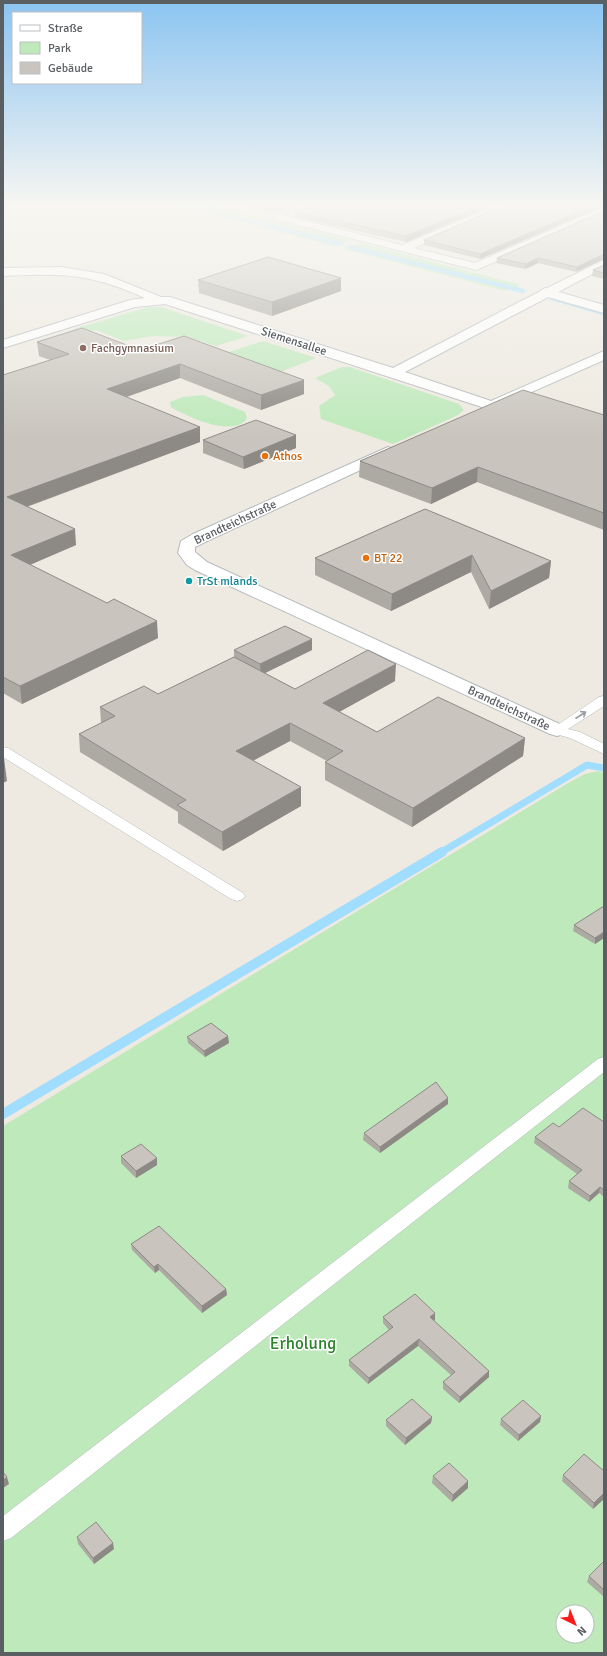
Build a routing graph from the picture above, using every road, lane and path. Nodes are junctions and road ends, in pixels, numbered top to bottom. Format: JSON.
{"nodes":[{"id":1,"x":113,"y":282,"type":"edge"},
{"id":2,"x":565,"y":282,"type":"edge"},
{"id":3,"x":545,"y":292,"type":"junction"},
{"id":4,"x":158,"y":300,"type":"junction"},
{"id":5,"x":604,"y":309,"type":"edge"},
{"id":6,"x":3,"y":344,"type":"edge"},
{"id":7,"x":604,"y":355,"type":"edge"},
{"id":8,"x":394,"y":373,"type":"junction"},
{"id":9,"x":491,"y":406,"type":"junction"},
{"id":10,"x":470,"y":415,"type":"edge"},
{"id":11,"x":400,"y":446,"type":"edge"},
{"id":12,"x":604,"y":700,"type":"edge"},
{"id":13,"x":557,"y":730,"type":"junction"},
{"id":14,"x":604,"y":750,"type":"edge"},
{"id":15,"x":3,"y":751,"type":"edge"},
{"id":16,"x":237,"y":896,"type":"dead end"},
{"id":17,"x":604,"y":1062,"type":"edge"},
{"id":18,"x":3,"y":1530,"type":"edge"}],
"edges":[{"from":1,"to":4,"type":"street"},
{"from":2,"to":3,"type":"street"},
{"from":3,"to":5,"type":"street"},
{"from":3,"to":8,"type":"street"},
{"from":4,"to":6,"type":"street","name":"Siemensallee"},
{"from":4,"to":8,"type":"street","name":"Siemensallee"},
{"from":7,"to":9,"type":"street"},
{"from":8,"to":9,"type":"street"},
{"from":9,"to":10,"type":"street"},
{"from":11,"to":13,"type":"street","name":"Brandteichstraße"},
{"from":13,"to":12,"type":"lane","one_way":true},
{"from":13,"to":14,"type":"lane"},
{"from":15,"to":16,"type":"lane"},
{"from":17,"to":18,"type":"lane"}]}
